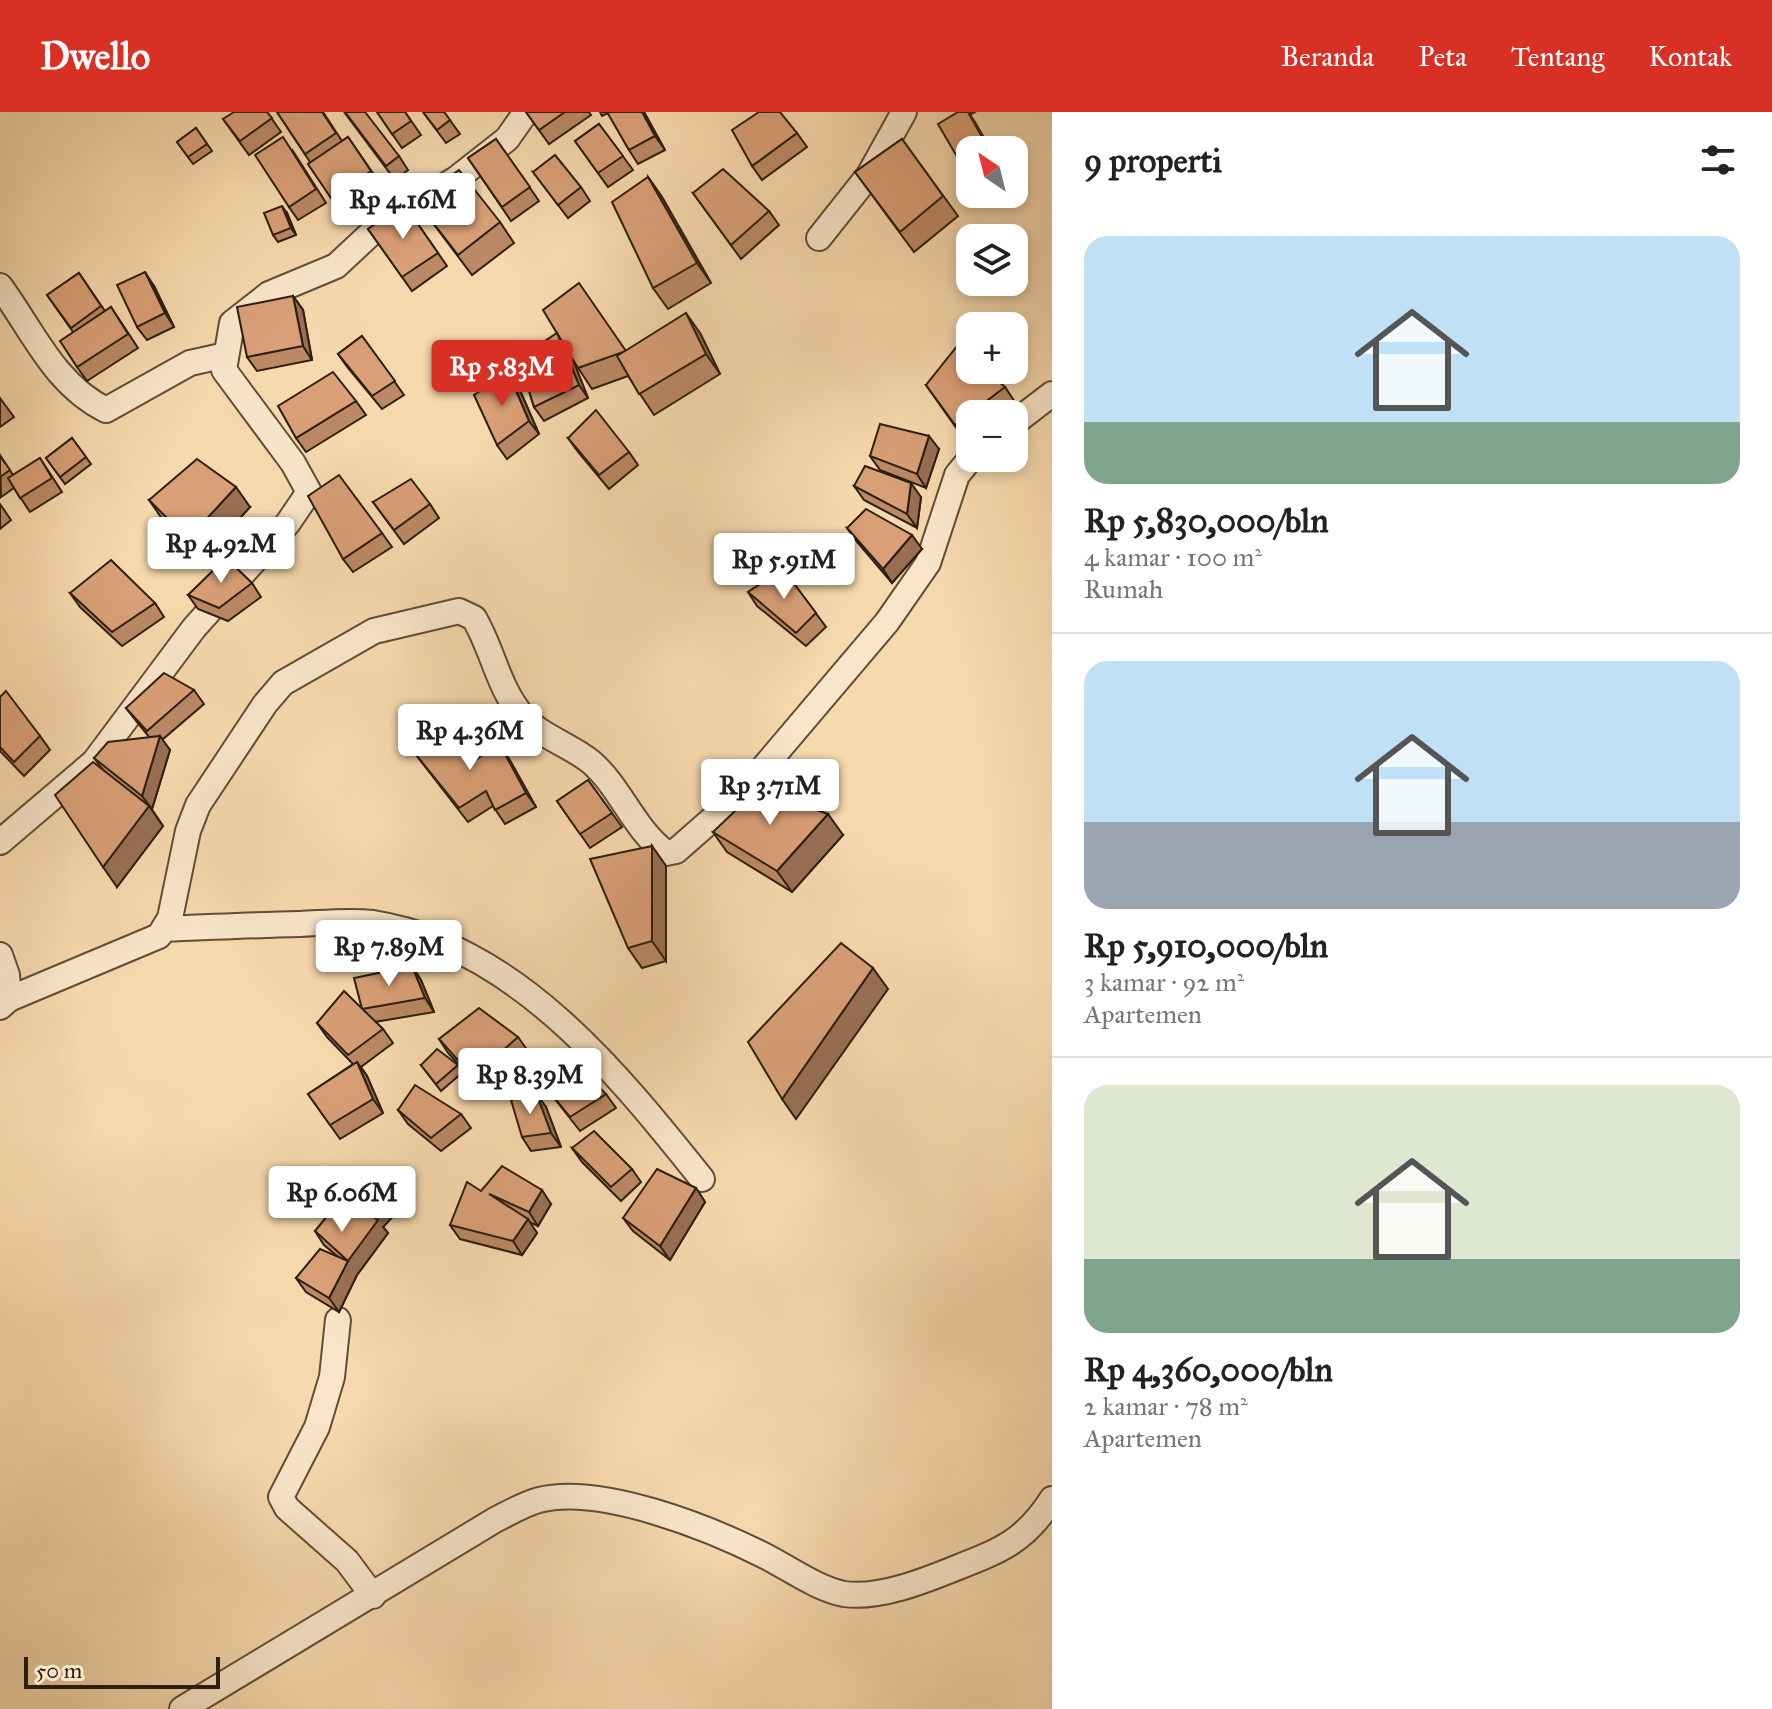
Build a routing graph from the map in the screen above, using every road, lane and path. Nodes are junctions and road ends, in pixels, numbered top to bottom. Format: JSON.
{"nodes":[{"id":1,"x":526,"y":112,"type":"edge"},
{"id":2,"x":904,"y":112,"type":"edge"},
{"id":3,"x":819,"y":238,"type":"dead end"},
{"id":4,"x":0,"y":286,"type":"edge"},
{"id":5,"x":226,"y":355,"type":"junction"},
{"id":6,"x":1052,"y":394,"type":"edge"},
{"id":7,"x":1028,"y":412,"type":"edge"},
{"id":8,"x":959,"y":472,"type":"edge"},
{"id":9,"x":0,"y":842,"type":"edge"},
{"id":10,"x":165,"y":929,"type":"junction"},
{"id":11,"x":0,"y":955,"type":"edge"},
{"id":12,"x":4,"y":1003,"type":"edge"},
{"id":13,"x":702,"y":1179,"type":"dead end"},
{"id":14,"x":338,"y":1320,"type":"dead end"},
{"id":15,"x":1052,"y":1499,"type":"edge"},
{"id":16,"x":373,"y":1596,"type":"junction"},
{"id":17,"x":182,"y":1709,"type":"edge"}],
"edges":[{"from":1,"to":5,"type":"street"},
{"from":2,"to":3,"type":"street"},
{"from":4,"to":5,"type":"street"},
{"from":5,"to":9,"type":"street"},
{"from":6,"to":7,"type":"street"},
{"from":8,"to":10,"type":"street"},
{"from":10,"to":12,"type":"street"},
{"from":10,"to":13,"type":"street"},
{"from":11,"to":12,"type":"street"},
{"from":14,"to":16,"type":"street"},
{"from":15,"to":16,"type":"street"},
{"from":16,"to":17,"type":"street"}]}
